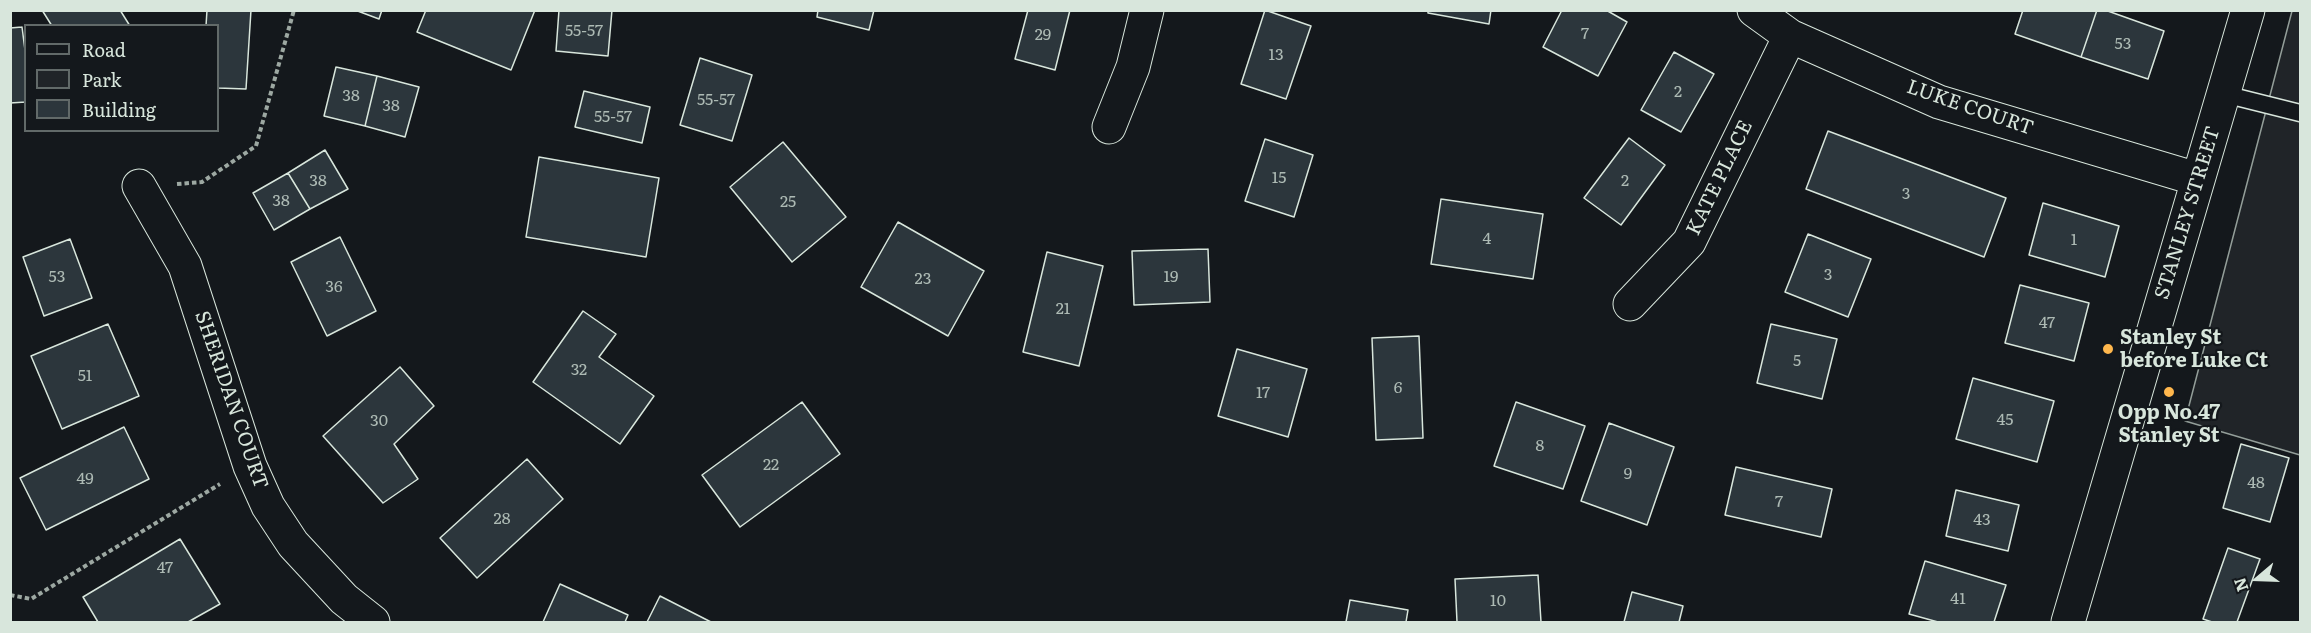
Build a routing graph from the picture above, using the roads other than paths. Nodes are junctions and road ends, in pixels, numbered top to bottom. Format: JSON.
{"nodes":[{"id":1,"x":1147,"y":10,"type":"edge"},
{"id":2,"x":1754,"y":10,"type":"edge"},
{"id":3,"x":2248,"y":10,"type":"edge"},
{"id":4,"x":1790,"y":36,"type":"junction"},
{"id":5,"x":2224,"y":94,"type":"junction"},
{"id":6,"x":2301,"y":113,"type":"edge"},
{"id":7,"x":1109,"y":127,"type":"dead end"},
{"id":8,"x":2198,"y":179,"type":"junction"},
{"id":9,"x":139,"y":186,"type":"road end"},
{"id":10,"x":1630,"y":304,"type":"dead end"},
{"id":11,"x":373,"y":622,"type":"edge"},
{"id":12,"x":2068,"y":622,"type":"edge"}],
"edges":[{"from":1,"to":7,"type":"street"},
{"from":2,"to":4,"type":"street","name":"LUKE COURT"},
{"from":3,"to":5,"type":"street","name":"STANLEY STREET"},
{"from":4,"to":8,"type":"street","name":"LUKE COURT"},
{"from":4,"to":10,"type":"street","name":"KATE PLACE"},
{"from":5,"to":6,"type":"lane"},
{"from":5,"to":8,"type":"street","name":"STANLEY STREET"},
{"from":8,"to":12,"type":"street","name":"STANLEY STREET"},
{"from":9,"to":11,"type":"street","name":"SHERIDAN COURT"}]}
